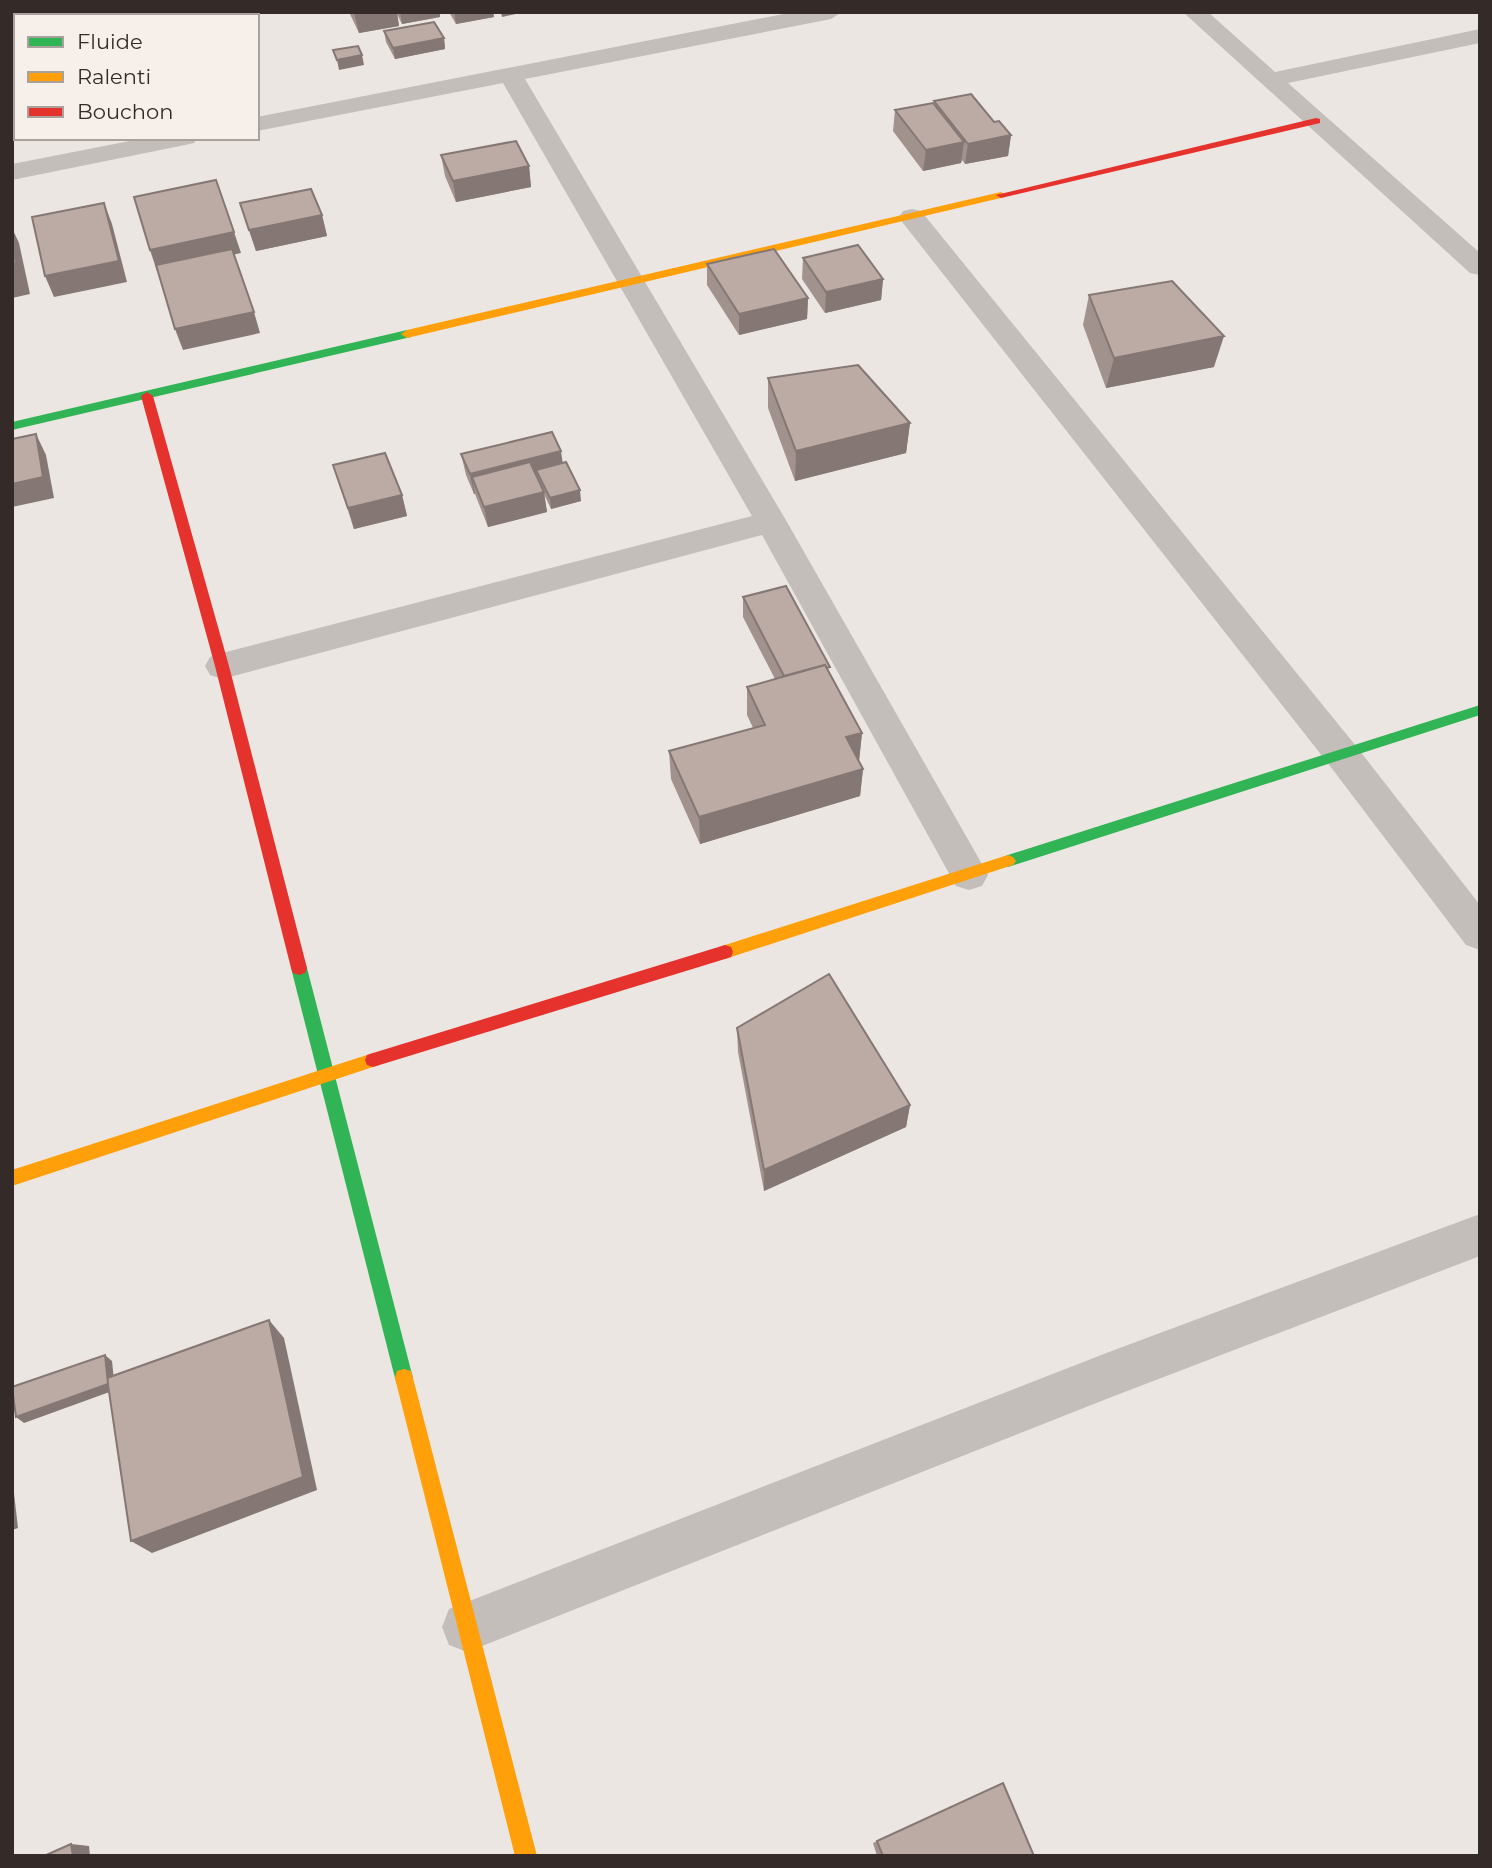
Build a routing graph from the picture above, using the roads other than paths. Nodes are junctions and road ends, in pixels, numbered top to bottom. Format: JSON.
{"nodes":[{"id":1,"x":831,"y":12,"type":"edge"},
{"id":2,"x":1194,"y":12,"type":"edge"},
{"id":3,"x":750,"y":20,"type":"edge"},
{"id":4,"x":1480,"y":36,"type":"edge"},
{"id":5,"x":510,"y":74,"type":"junction"},
{"id":6,"x":1270,"y":80,"type":"junction"},
{"id":7,"x":1316,"y":121,"type":"junction"},
{"id":8,"x":259,"y":124,"type":"edge"},
{"id":9,"x":175,"y":140,"type":"edge"},
{"id":10,"x":12,"y":172,"type":"edge"},
{"id":11,"x":912,"y":217,"type":"junction"},
{"id":12,"x":1480,"y":267,"type":"edge"},
{"id":13,"x":631,"y":283,"type":"junction"},
{"id":14,"x":147,"y":396,"type":"junction"},
{"id":15,"x":12,"y":426,"type":"edge"},
{"id":16,"x":771,"y":522,"type":"junction"},
{"id":17,"x":222,"y":666,"type":"junction"},
{"id":18,"x":1480,"y":710,"type":"edge"},
{"id":19,"x":1343,"y":756,"type":"junction"},
{"id":20,"x":969,"y":874,"type":"junction"},
{"id":21,"x":1480,"y":934,"type":"edge"},
{"id":22,"x":327,"y":1074,"type":"junction"},
{"id":23,"x":12,"y":1178,"type":"edge"},
{"id":24,"x":1480,"y":1235,"type":"edge"},
{"id":25,"x":467,"y":1627,"type":"junction"},
{"id":26,"x":526,"y":1856,"type":"edge"}],
"edges":[{"from":1,"to":3,"type":"street"},
{"from":2,"to":6,"type":"street"},
{"from":3,"to":5,"type":"street"},
{"from":4,"to":6,"type":"street"},
{"from":5,"to":8,"type":"street"},
{"from":5,"to":13,"type":"street"},
{"from":6,"to":7,"type":"street"},
{"from":7,"to":11,"type":"street"},
{"from":7,"to":12,"type":"street"},
{"from":9,"to":10,"type":"street"},
{"from":11,"to":13,"type":"street"},
{"from":11,"to":19,"type":"street"},
{"from":13,"to":14,"type":"street"},
{"from":13,"to":16,"type":"street"},
{"from":14,"to":15,"type":"street"},
{"from":14,"to":17,"type":"street"},
{"from":16,"to":17,"type":"street"},
{"from":16,"to":20,"type":"street"},
{"from":17,"to":22,"type":"street"},
{"from":18,"to":19,"type":"street"},
{"from":19,"to":20,"type":"street"},
{"from":19,"to":21,"type":"street"},
{"from":20,"to":22,"type":"street"},
{"from":22,"to":23,"type":"street"},
{"from":22,"to":25,"type":"street"},
{"from":24,"to":25,"type":"street"},
{"from":25,"to":26,"type":"street"}]}
